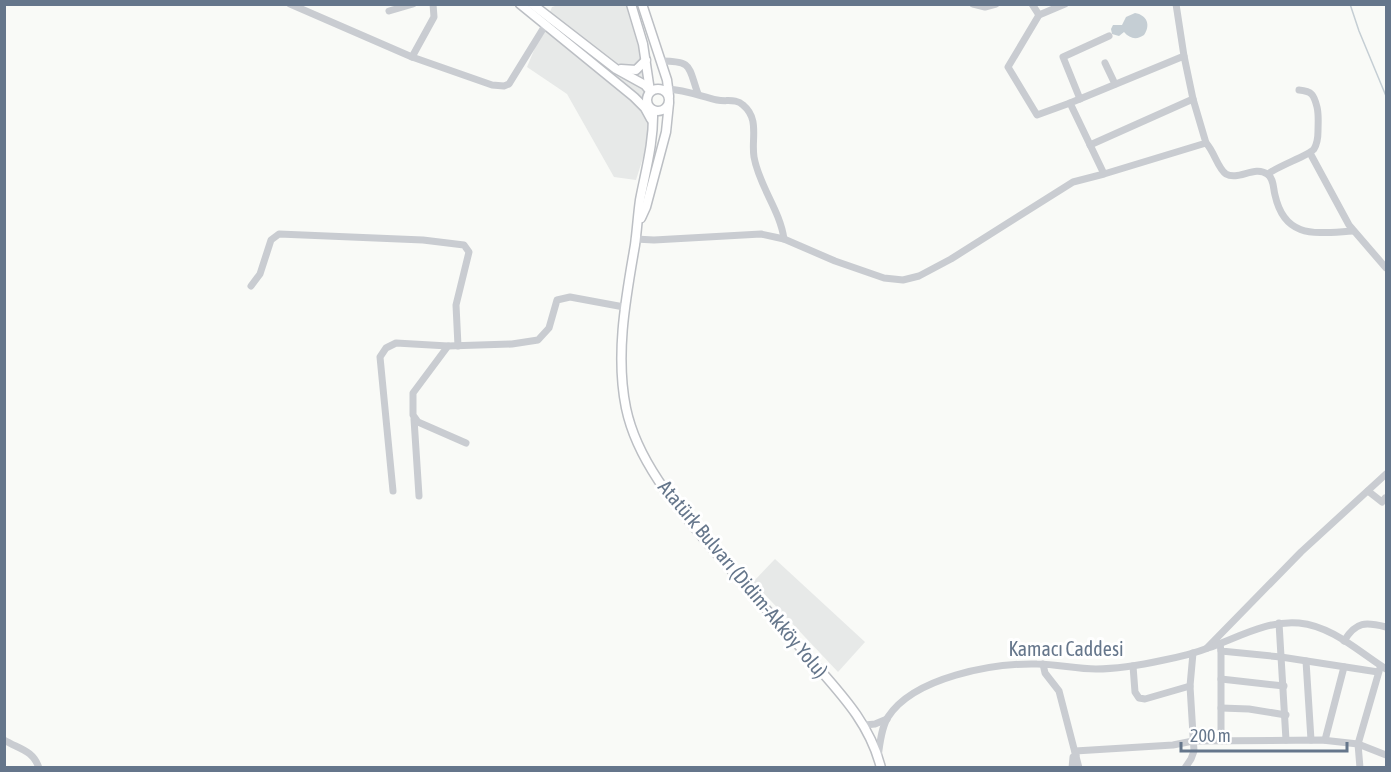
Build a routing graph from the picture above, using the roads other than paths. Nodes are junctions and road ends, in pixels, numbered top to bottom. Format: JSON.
{"nodes":[{"id":1,"x":290,"y":4,"type":"edge"},
{"id":2,"x":412,"y":4,"type":"edge"},
{"id":3,"x":433,"y":4,"type":"edge"},
{"id":4,"x":520,"y":4,"type":"edge"},
{"id":5,"x":532,"y":4,"type":"edge"},
{"id":6,"x":631,"y":4,"type":"edge"},
{"id":7,"x":642,"y":4,"type":"edge"},
{"id":8,"x":972,"y":4,"type":"edge"},
{"id":9,"x":996,"y":4,"type":"edge"},
{"id":10,"x":1032,"y":4,"type":"edge"},
{"id":11,"x":1065,"y":4,"type":"edge"},
{"id":12,"x":1176,"y":4,"type":"edge"},
{"id":13,"x":1048,"y":8,"type":"edge"},
{"id":14,"x":390,"y":10,"type":"dead end"},
{"id":15,"x":1039,"y":15,"type":"junction"},
{"id":16,"x":546,"y":24,"type":"junction"},
{"id":17,"x":1108,"y":36,"type":"dead end"},
{"id":18,"x":1184,"y":56,"type":"junction"},
{"id":19,"x":412,"y":57,"type":"junction"},
{"id":20,"x":646,"y":60,"type":"junction"},
{"id":21,"x":661,"y":61,"type":"junction"},
{"id":22,"x":1105,"y":63,"type":"dead end"},
{"id":23,"x":616,"y":69,"type":"junction"},
{"id":24,"x":1115,"y":84,"type":"junction"},
{"id":25,"x":1299,"y":90,"type":"dead end"},
{"id":26,"x":650,"y":91,"type":"junction"},
{"id":27,"x":698,"y":94,"type":"junction"},
{"id":28,"x":669,"y":96,"type":"junction"},
{"id":29,"x":634,"y":97,"type":"junction"},
{"id":30,"x":1080,"y":99,"type":"junction"},
{"id":31,"x":1193,"y":99,"type":"junction"},
{"id":32,"x":1070,"y":103,"type":"junction"},
{"id":33,"x":650,"y":106,"type":"junction"},
{"id":34,"x":653,"y":126,"type":"junction"},
{"id":35,"x":1206,"y":143,"type":"junction"},
{"id":36,"x":1090,"y":145,"type":"junction"},
{"id":37,"x":1310,"y":153,"type":"junction"},
{"id":38,"x":1104,"y":174,"type":"junction"},
{"id":39,"x":1268,"y":174,"type":"junction"},
{"id":40,"x":638,"y":224,"type":"junction"},
{"id":41,"x":1353,"y":231,"type":"junction"},
{"id":42,"x":635,"y":239,"type":"junction"},
{"id":43,"x":784,"y":239,"type":"junction"},
{"id":44,"x":1386,"y":268,"type":"edge"},
{"id":45,"x":251,"y":286,"type":"dead end"},
{"id":46,"x":624,"y":307,"type":"junction"},
{"id":47,"x":448,"y":346,"type":"junction"},
{"id":48,"x":458,"y":346,"type":"junction"},
{"id":49,"x":414,"y":419,"type":"junction"},
{"id":50,"x":466,"y":443,"type":"dead end"},
{"id":51,"x":1386,"y":474,"type":"edge"},
{"id":52,"x":393,"y":491,"type":"dead end"},
{"id":53,"x":1368,"y":491,"type":"junction"},
{"id":54,"x":419,"y":496,"type":"dead end"},
{"id":55,"x":1385,"y":498,"type":"dead end"},
{"id":56,"x":1279,"y":623,"type":"junction"},
{"id":57,"x":1386,"y":627,"type":"edge"},
{"id":58,"x":1344,"y":641,"type":"junction"},
{"id":59,"x":1220,"y":648,"type":"junction"},
{"id":60,"x":1205,"y":649,"type":"junction"},
{"id":61,"x":1193,"y":653,"type":"junction"},
{"id":62,"x":1281,"y":657,"type":"junction"},
{"id":63,"x":1306,"y":661,"type":"junction"},
{"id":64,"x":1043,"y":664,"type":"junction"},
{"id":65,"x":1133,"y":666,"type":"junction"},
{"id":66,"x":1344,"y":667,"type":"junction"},
{"id":67,"x":1382,"y":669,"type":"edge"},
{"id":68,"x":1221,"y":679,"type":"junction"},
{"id":69,"x":1190,"y":686,"type":"junction"},
{"id":70,"x":1284,"y":686,"type":"junction"},
{"id":71,"x":1221,"y":708,"type":"junction"},
{"id":72,"x":1286,"y":715,"type":"junction"},
{"id":73,"x":887,"y":719,"type":"junction"},
{"id":74,"x":865,"y":725,"type":"junction"},
{"id":75,"x":4,"y":740,"type":"edge"},
{"id":76,"x":1221,"y":740,"type":"junction"},
{"id":77,"x":1286,"y":740,"type":"junction"},
{"id":78,"x":1311,"y":740,"type":"junction"},
{"id":79,"x":1325,"y":740,"type":"junction"},
{"id":80,"x":1193,"y":741,"type":"junction"},
{"id":81,"x":1358,"y":744,"type":"junction"},
{"id":82,"x":1075,"y":753,"type":"junction"},
{"id":83,"x":1386,"y":754,"type":"edge"},
{"id":84,"x":878,"y":757,"type":"junction"},
{"id":85,"x":39,"y":768,"type":"edge"},
{"id":86,"x":881,"y":768,"type":"edge"},
{"id":87,"x":1072,"y":768,"type":"edge"},
{"id":88,"x":1079,"y":768,"type":"edge"},
{"id":89,"x":1185,"y":768,"type":"edge"},
{"id":90,"x":1360,"y":768,"type":"edge"}],
"edges":[{"from":1,"to":19,"type":"street"},
{"from":2,"to":14,"type":"street"},
{"from":3,"to":19,"type":"street"},
{"from":4,"to":16,"type":"main road"},
{"from":5,"to":23,"type":"main road"},
{"from":6,"to":20,"type":"main road"},
{"from":7,"to":21,"type":"main road"},
{"from":8,"to":9,"type":"street"},
{"from":10,"to":15,"type":"street"},
{"from":11,"to":13,"type":"street"},
{"from":12,"to":18,"type":"street"},
{"from":13,"to":15,"type":"street"},
{"from":15,"to":32,"type":"street"},
{"from":16,"to":19,"type":"street"},
{"from":16,"to":29,"type":"main road"},
{"from":17,"to":30,"type":"street"},
{"from":18,"to":24,"type":"street"},
{"from":18,"to":31,"type":"street"},
{"from":20,"to":23,"type":"main road"},
{"from":20,"to":26,"type":"main road"},
{"from":21,"to":27,"type":"street"},
{"from":21,"to":28,"type":"main road"},
{"from":22,"to":24,"type":"street"},
{"from":23,"to":26,"type":"main road"},
{"from":24,"to":30,"type":"street"},
{"from":25,"to":37,"type":"street"},
{"from":26,"to":28,"type":"main road"},
{"from":26,"to":33,"type":"main road"},
{"from":27,"to":28,"type":"street"},
{"from":27,"to":43,"type":"street"},
{"from":28,"to":33,"type":"main road"},
{"from":28,"to":40,"type":"main road"},
{"from":29,"to":33,"type":"main road"},
{"from":29,"to":34,"type":"main road"},
{"from":30,"to":32,"type":"street"},
{"from":31,"to":35,"type":"street"},
{"from":31,"to":36,"type":"street"},
{"from":32,"to":36,"type":"street"},
{"from":33,"to":34,"type":"main road"},
{"from":34,"to":40,"type":"main road"},
{"from":35,"to":38,"type":"street"},
{"from":35,"to":39,"type":"street"},
{"from":36,"to":38,"type":"street"},
{"from":37,"to":39,"type":"street"},
{"from":37,"to":41,"type":"street"},
{"from":38,"to":43,"type":"street"},
{"from":39,"to":41,"type":"street"},
{"from":40,"to":42,"type":"main road","name":"Atatürk Bulvarı (Didim-Akköy Yolu)"},
{"from":41,"to":44,"type":"street"},
{"from":42,"to":43,"type":"street"},
{"from":42,"to":46,"type":"main road","name":"Atatürk Bulvarı (Didim-Akköy Yolu)"},
{"from":45,"to":48,"type":"street"},
{"from":46,"to":48,"type":"street"},
{"from":46,"to":74,"type":"main road","name":"Atatürk Bulvarı (Didim-Akköy Yolu)"},
{"from":47,"to":48,"type":"street"},
{"from":47,"to":49,"type":"street"},
{"from":47,"to":52,"type":"street"},
{"from":49,"to":50,"type":"street"},
{"from":49,"to":54,"type":"street"},
{"from":51,"to":53,"type":"street"},
{"from":53,"to":55,"type":"street"},
{"from":53,"to":60,"type":"street"},
{"from":56,"to":58,"type":"street","name":"Kamacı Caddesi"},
{"from":56,"to":59,"type":"street","name":"Kamacı Caddesi"},
{"from":56,"to":62,"type":"street"},
{"from":57,"to":58,"type":"street"},
{"from":58,"to":67,"type":"street","name":"Kamacı Caddesi"},
{"from":59,"to":60,"type":"street","name":"Kamacı Caddesi"},
{"from":59,"to":62,"type":"street"},
{"from":59,"to":68,"type":"street"},
{"from":60,"to":61,"type":"street","name":"Kamacı Caddesi"},
{"from":61,"to":65,"type":"street","name":"Kamacı Caddesi"},
{"from":61,"to":69,"type":"street"},
{"from":62,"to":63,"type":"street"},
{"from":62,"to":70,"type":"street"},
{"from":63,"to":66,"type":"street"},
{"from":63,"to":78,"type":"street"},
{"from":64,"to":65,"type":"street","name":"Kamacı Caddesi"},
{"from":64,"to":73,"type":"street","name":"Kamacı Caddesi"},
{"from":64,"to":82,"type":"street"},
{"from":65,"to":69,"type":"street"},
{"from":66,"to":67,"type":"street"},
{"from":66,"to":79,"type":"street"},
{"from":67,"to":81,"type":"street"},
{"from":68,"to":70,"type":"street"},
{"from":68,"to":71,"type":"street"},
{"from":69,"to":80,"type":"street"},
{"from":70,"to":72,"type":"street"},
{"from":71,"to":72,"type":"street"},
{"from":71,"to":76,"type":"street"},
{"from":72,"to":77,"type":"street"},
{"from":73,"to":74,"type":"street"},
{"from":73,"to":84,"type":"street"},
{"from":74,"to":84,"type":"main road","name":"Atatürk Bulvarı (Didim-Akköy Yolu)"},
{"from":75,"to":85,"type":"street"},
{"from":76,"to":77,"type":"street"},
{"from":76,"to":80,"type":"street"},
{"from":77,"to":78,"type":"street"},
{"from":78,"to":79,"type":"street"},
{"from":79,"to":81,"type":"street"},
{"from":80,"to":82,"type":"street"},
{"from":80,"to":89,"type":"street"},
{"from":81,"to":83,"type":"street"},
{"from":81,"to":90,"type":"street"},
{"from":82,"to":87,"type":"street"},
{"from":82,"to":88,"type":"street"},
{"from":84,"to":86,"type":"main road","name":"Atatürk Bulvarı (Didim-Akköy Yolu)"}]}
